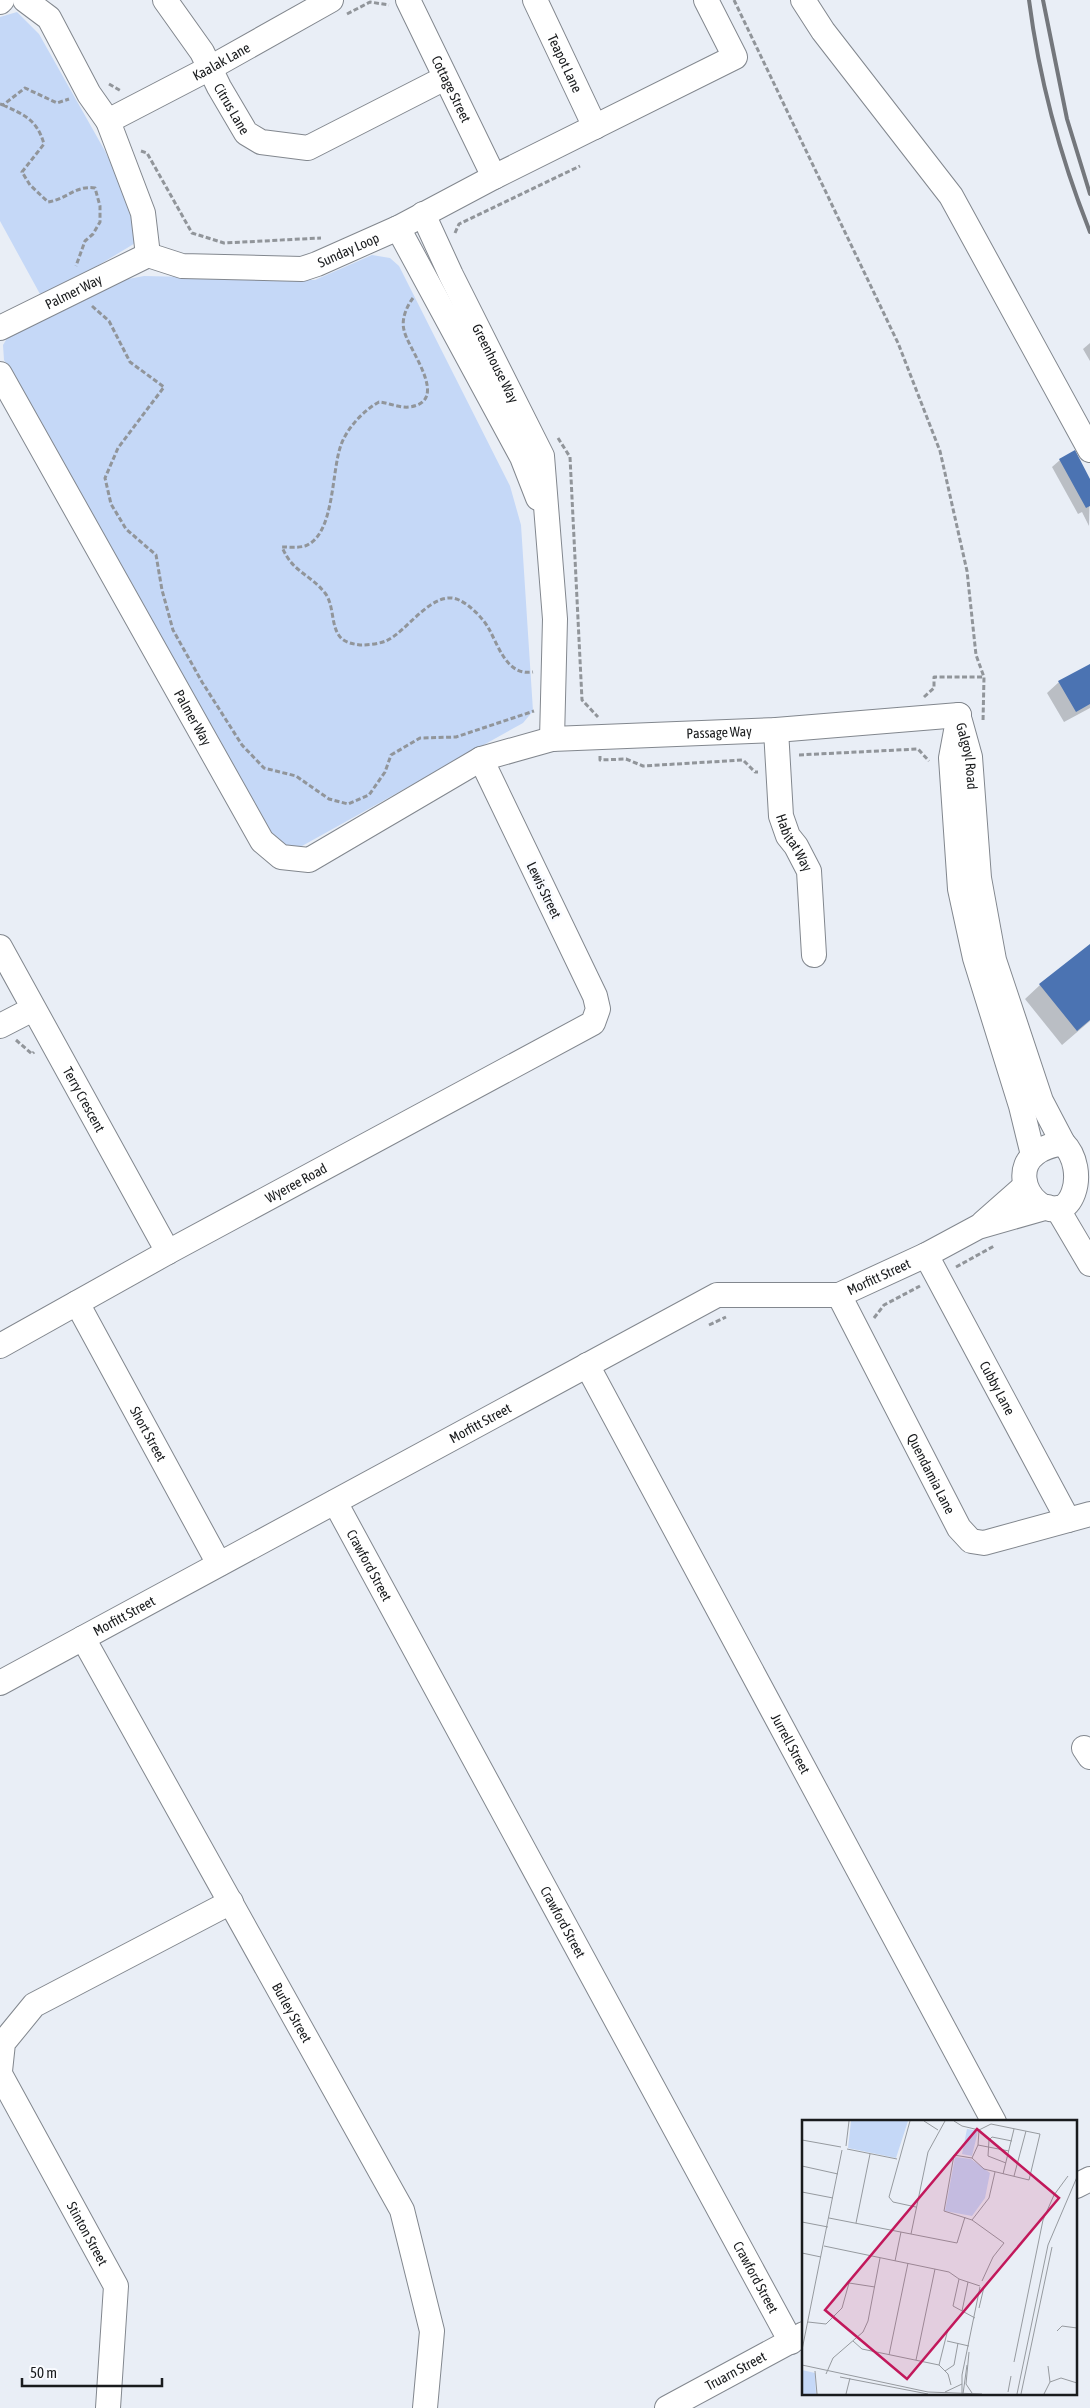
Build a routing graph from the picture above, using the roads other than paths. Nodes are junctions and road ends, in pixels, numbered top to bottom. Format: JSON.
{"nodes":[{"id":1,"x":25,"y":0,"type":"edge"},
{"id":2,"x":164,"y":0,"type":"edge"},
{"id":3,"x":331,"y":0,"type":"edge"},
{"id":4,"x":408,"y":0,"type":"edge"},
{"id":5,"x":535,"y":0,"type":"edge"},
{"id":6,"x":706,"y":0,"type":"edge"},
{"id":7,"x":803,"y":0,"type":"edge"},
{"id":8,"x":210,"y":68,"type":"junction"},
{"id":9,"x":445,"y":78,"type":"junction"},
{"id":10,"x":108,"y":121,"type":"junction"},
{"id":11,"x":595,"y":127,"type":"junction"},
{"id":12,"x":494,"y":177,"type":"junction"},
{"id":13,"x":423,"y":214,"type":"junction"},
{"id":14,"x":398,"y":228,"type":"junction"},
{"id":15,"x":148,"y":255,"type":"junction"},
{"id":16,"x":0,"y":328,"type":"edge"},
{"id":17,"x":0,"y":374,"type":"edge"},
{"id":18,"x":1090,"y":450,"type":"edge"},
{"id":19,"x":545,"y":518,"type":"junction"},
{"id":20,"x":959,"y":715,"type":"joint"},
{"id":21,"x":776,"y":730,"type":"junction"},
{"id":22,"x":552,"y":739,"type":"junction"},
{"id":23,"x":481,"y":760,"type":"junction"},
{"id":24,"x":0,"y":947,"type":"edge"},
{"id":25,"x":814,"y":954,"type":"dead end"},
{"id":26,"x":993,"y":987,"type":"junction"},
{"id":27,"x":32,"y":1008,"type":"junction"},
{"id":28,"x":593,"y":1023,"type":"joint"},
{"id":29,"x":0,"y":1026,"type":"edge"},
{"id":30,"x":1063,"y":1143,"type":"junction"},
{"id":31,"x":1033,"y":1155,"type":"junction"},
{"id":32,"x":1025,"y":1186,"type":"junction"},
{"id":33,"x":1087,"y":1196,"type":"edge"},
{"id":34,"x":1053,"y":1208,"type":"junction"},
{"id":35,"x":978,"y":1228,"type":"junction"},
{"id":36,"x":168,"y":1252,"type":"junction"},
{"id":37,"x":926,"y":1256,"type":"junction"},
{"id":38,"x":1090,"y":1264,"type":"edge"},
{"id":39,"x":839,"y":1295,"type":"junction"},
{"id":40,"x":77,"y":1303,"type":"junction"},
{"id":41,"x":0,"y":1346,"type":"edge"},
{"id":42,"x":587,"y":1365,"type":"junction"},
{"id":43,"x":335,"y":1502,"type":"junction"},
{"id":44,"x":1079,"y":1517,"type":"edge"},
{"id":45,"x":219,"y":1564,"type":"junction"},
{"id":46,"x":83,"y":1638,"type":"junction"},
{"id":47,"x":0,"y":1683,"type":"edge"},
{"id":48,"x":231,"y":1902,"type":"junction"},
{"id":49,"x":0,"y":2071,"type":"edge"},
{"id":50,"x":0,"y":2074,"type":"edge"},
{"id":51,"x":993,"y":2120,"type":"edge"},
{"id":52,"x":1090,"y":2179,"type":"edge"},
{"id":53,"x":1078,"y":2185,"type":"edge"},
{"id":54,"x":797,"y":2338,"type":"edge"},
{"id":55,"x":108,"y":2408,"type":"edge"},
{"id":56,"x":425,"y":2408,"type":"edge"},
{"id":57,"x":666,"y":2408,"type":"edge"}],
"edges":[{"from":1,"to":10,"type":"street"},
{"from":2,"to":8,"type":"street","name":"Citrus Lane"},
{"from":3,"to":8,"type":"street","name":"Kaalak Lane"},
{"from":4,"to":9,"type":"street","name":"Cottage Street"},
{"from":5,"to":11,"type":"street","name":"Teapot Lane"},
{"from":6,"to":11,"type":"street","name":"Sunday Loop"},
{"from":7,"to":18,"type":"street"},
{"from":8,"to":9,"type":"street","name":"Citrus Lane"},
{"from":8,"to":10,"type":"street","name":"Kaalak Lane"},
{"from":9,"to":12,"type":"street","name":"Cottage Street"},
{"from":10,"to":15,"type":"street"},
{"from":11,"to":12,"type":"street","name":"Sunday Loop"},
{"from":12,"to":13,"type":"street","name":"Sunday Loop"},
{"from":13,"to":14,"type":"street","name":"Sunday Loop"},
{"from":13,"to":19,"type":"street","name":"Greenhouse Way"},
{"from":14,"to":15,"type":"street","name":"Sunday Loop"},
{"from":14,"to":19,"type":"street","name":"Greenhouse Way"},
{"from":15,"to":16,"type":"street","name":"Palmer Way"},
{"from":17,"to":23,"type":"street","name":"Palmer Way"},
{"from":19,"to":22,"type":"street","name":"Greenhouse Way"},
{"from":20,"to":21,"type":"street","name":"Passage Way"},
{"from":20,"to":26,"type":"street","name":"Galgoyl Road"},
{"from":21,"to":22,"type":"street","name":"Passage Way"},
{"from":21,"to":25,"type":"street","name":"Habitat Way"},
{"from":22,"to":23,"type":"street","name":"Passage Way"},
{"from":23,"to":28,"type":"street","name":"Lewis Street"},
{"from":24,"to":27,"type":"street","name":"Terry Crescent"},
{"from":26,"to":30,"type":"street","name":"Galgoyl Road"},
{"from":26,"to":31,"type":"street","name":"Galgoyl Road"},
{"from":27,"to":29,"type":"street"},
{"from":27,"to":36,"type":"street","name":"Terry Crescent"},
{"from":28,"to":36,"type":"street","name":"Wyeree Road"},
{"from":30,"to":31,"type":"street"},
{"from":30,"to":33,"type":"street"},
{"from":31,"to":32,"type":"street"},
{"from":32,"to":34,"type":"street"},
{"from":32,"to":35,"type":"street","name":"Morfitt Street"},
{"from":33,"to":34,"type":"street"},
{"from":34,"to":35,"type":"street","name":"Morfitt Street"},
{"from":34,"to":38,"type":"street"},
{"from":35,"to":37,"type":"street","name":"Morfitt Street"},
{"from":36,"to":40,"type":"street","name":"Wyeree Road"},
{"from":37,"to":39,"type":"street","name":"Morfitt Street"},
{"from":37,"to":44,"type":"street","name":"Cubby Lane"},
{"from":39,"to":42,"type":"street","name":"Morfitt Street"},
{"from":39,"to":44,"type":"street","name":"Quendamia Lane"},
{"from":40,"to":41,"type":"street","name":"Wyeree Road"},
{"from":40,"to":45,"type":"street","name":"Short Street"},
{"from":42,"to":43,"type":"street","name":"Morfitt Street"},
{"from":42,"to":51,"type":"street","name":"Jurrell Street"},
{"from":43,"to":45,"type":"street","name":"Morfitt Street"},
{"from":43,"to":54,"type":"street","name":"Crawford Street"},
{"from":45,"to":46,"type":"street","name":"Morfitt Street"},
{"from":46,"to":47,"type":"street","name":"Morfitt Street"},
{"from":46,"to":48,"type":"street","name":"Burley Street"},
{"from":48,"to":49,"type":"street"},
{"from":48,"to":56,"type":"street","name":"Burley Street"},
{"from":50,"to":55,"type":"street","name":"Stinton Street"},
{"from":52,"to":53,"type":"street"},
{"from":54,"to":57,"type":"street","name":"Truarn Street"}]}
